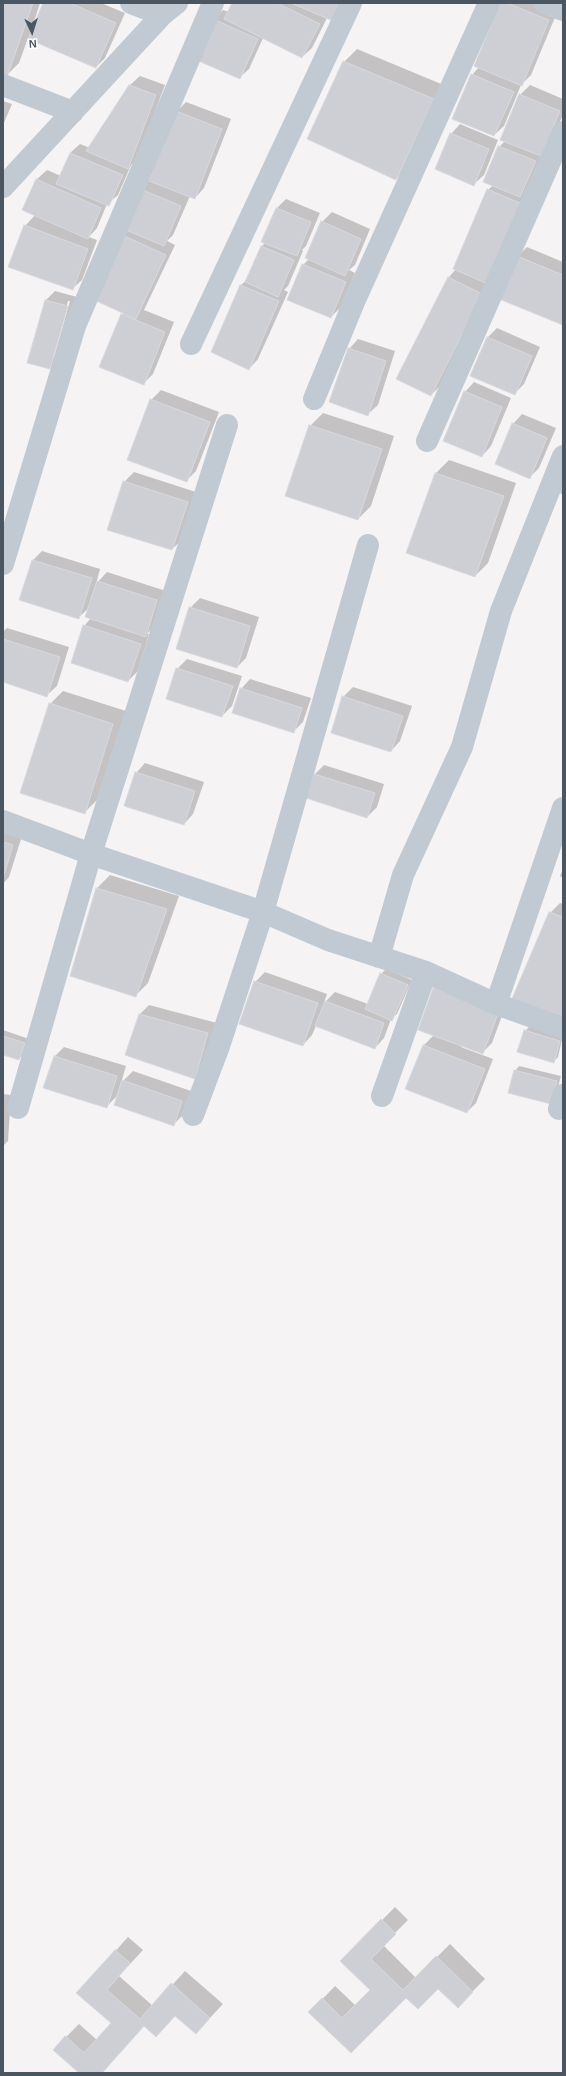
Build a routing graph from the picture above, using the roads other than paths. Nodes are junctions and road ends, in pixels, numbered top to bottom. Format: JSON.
{"nodes":[{"id":1,"x":131,"y":3,"type":"edge"},
{"id":2,"x":213,"y":3,"type":"edge"},
{"id":3,"x":351,"y":3,"type":"edge"},
{"id":4,"x":489,"y":3,"type":"edge"},
{"id":5,"x":545,"y":3,"type":"edge"},
{"id":6,"x":169,"y":9,"type":"edge"},
{"id":7,"x":563,"y":10,"type":"edge"},
{"id":8,"x":3,"y":85,"type":"edge"},
{"id":9,"x":73,"y":112,"type":"junction"},
{"id":10,"x":563,"y":132,"type":"edge"},
{"id":11,"x":3,"y":187,"type":"edge"},
{"id":12,"x":191,"y":344,"type":"dead end"},
{"id":13,"x":314,"y":399,"type":"dead end"},
{"id":14,"x":226,"y":425,"type":"dead end"},
{"id":15,"x":427,"y":441,"type":"dead end"},
{"id":16,"x":563,"y":456,"type":"edge"},
{"id":17,"x":368,"y":545,"type":"dead end"},
{"id":18,"x":3,"y":564,"type":"edge"},
{"id":19,"x":563,"y":808,"type":"edge"},
{"id":20,"x":3,"y":821,"type":"edge"},
{"id":21,"x":91,"y":854,"type":"junction"},
{"id":22,"x":263,"y":912,"type":"junction"},
{"id":23,"x":379,"y":957,"type":"junction"},
{"id":24,"x":426,"y":972,"type":"junction"},
{"id":25,"x":496,"y":1004,"type":"junction"},
{"id":26,"x":563,"y":1028,"type":"edge"},
{"id":27,"x":382,"y":1096,"type":"dead end"},
{"id":28,"x":18,"y":1108,"type":"dead end"},
{"id":29,"x":193,"y":1115,"type":"dead end"}],
"edges":[{"from":1,"to":6,"type":"street"},
{"from":2,"to":18,"type":"street"},
{"from":3,"to":12,"type":"street"},
{"from":4,"to":13,"type":"street"},
{"from":5,"to":7,"type":"street"},
{"from":6,"to":9,"type":"street"},
{"from":8,"to":9,"type":"street"},
{"from":9,"to":11,"type":"street"},
{"from":10,"to":15,"type":"street"},
{"from":14,"to":21,"type":"street"},
{"from":16,"to":23,"type":"street"},
{"from":17,"to":22,"type":"street"},
{"from":19,"to":25,"type":"street"},
{"from":20,"to":21,"type":"street"},
{"from":21,"to":22,"type":"street"},
{"from":21,"to":28,"type":"street"},
{"from":22,"to":23,"type":"street"},
{"from":22,"to":29,"type":"street"},
{"from":23,"to":24,"type":"street"},
{"from":24,"to":25,"type":"street"},
{"from":24,"to":27,"type":"street"},
{"from":25,"to":26,"type":"street"}]}
